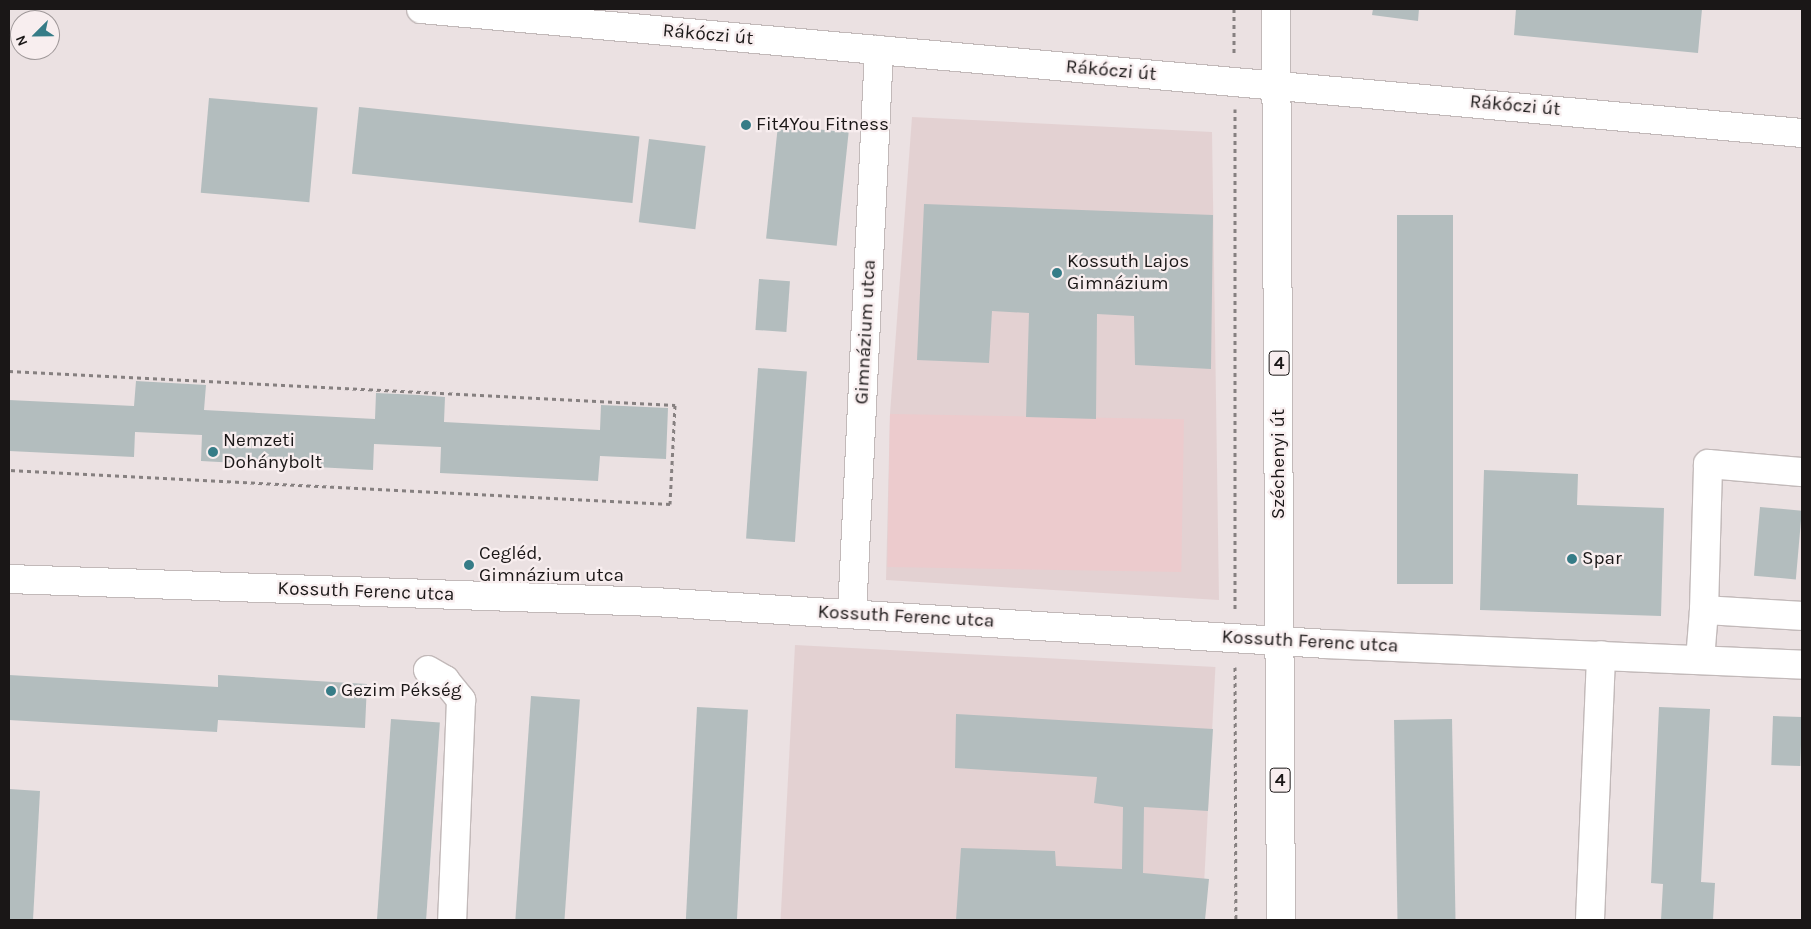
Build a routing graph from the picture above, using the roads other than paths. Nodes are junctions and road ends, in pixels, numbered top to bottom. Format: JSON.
{"nodes":[{"id":1,"x":420,"y":9,"type":"edge"},
{"id":2,"x":1276,"y":9,"type":"edge"},
{"id":3,"x":879,"y":50,"type":"junction"},
{"id":4,"x":1277,"y":85,"type":"junction"},
{"id":5,"x":1802,"y":133,"type":"edge"},
{"id":6,"x":1802,"y":472,"type":"edge"},
{"id":7,"x":9,"y":579,"type":"edge"},
{"id":8,"x":1704,"y":610,"type":"junction"},
{"id":9,"x":852,"y":614,"type":"junction"},
{"id":10,"x":1802,"y":616,"type":"edge"},
{"id":11,"x":1280,"y":640,"type":"junction"},
{"id":12,"x":1601,"y":655,"type":"junction"},
{"id":13,"x":1700,"y":660,"type":"junction"},
{"id":14,"x":1802,"y":665,"type":"edge"},
{"id":15,"x":428,"y":670,"type":"dead end"},
{"id":16,"x":452,"y":920,"type":"edge"},
{"id":17,"x":1281,"y":920,"type":"edge"},
{"id":18,"x":1590,"y":920,"type":"edge"}],
"edges":[{"from":1,"to":3,"type":"street","name":"Rákóczi út"},
{"from":2,"to":4,"type":"street","name":"Széchenyi út","number":"4"},
{"from":3,"to":4,"type":"street","name":"Rákóczi út"},
{"from":3,"to":9,"type":"street","name":"Gimnázium utca"},
{"from":4,"to":5,"type":"street","name":"Rákóczi út"},
{"from":4,"to":11,"type":"street","name":"Széchenyi út","number":"4"},
{"from":6,"to":8,"type":"street"},
{"from":7,"to":9,"type":"street","name":"Kossuth Ferenc utca"},
{"from":8,"to":10,"type":"street"},
{"from":8,"to":13,"type":"street"},
{"from":9,"to":11,"type":"street","name":"Kossuth Ferenc utca"},
{"from":11,"to":12,"type":"street","name":"Kossuth Ferenc utca"},
{"from":11,"to":17,"type":"street","name":"Széchenyi út","number":"4"},
{"from":12,"to":13,"type":"street","name":"Kossuth Ferenc utca"},
{"from":12,"to":18,"type":"street"},
{"from":13,"to":14,"type":"street","name":"Kossuth Ferenc utca"},
{"from":15,"to":16,"type":"street"}]}
